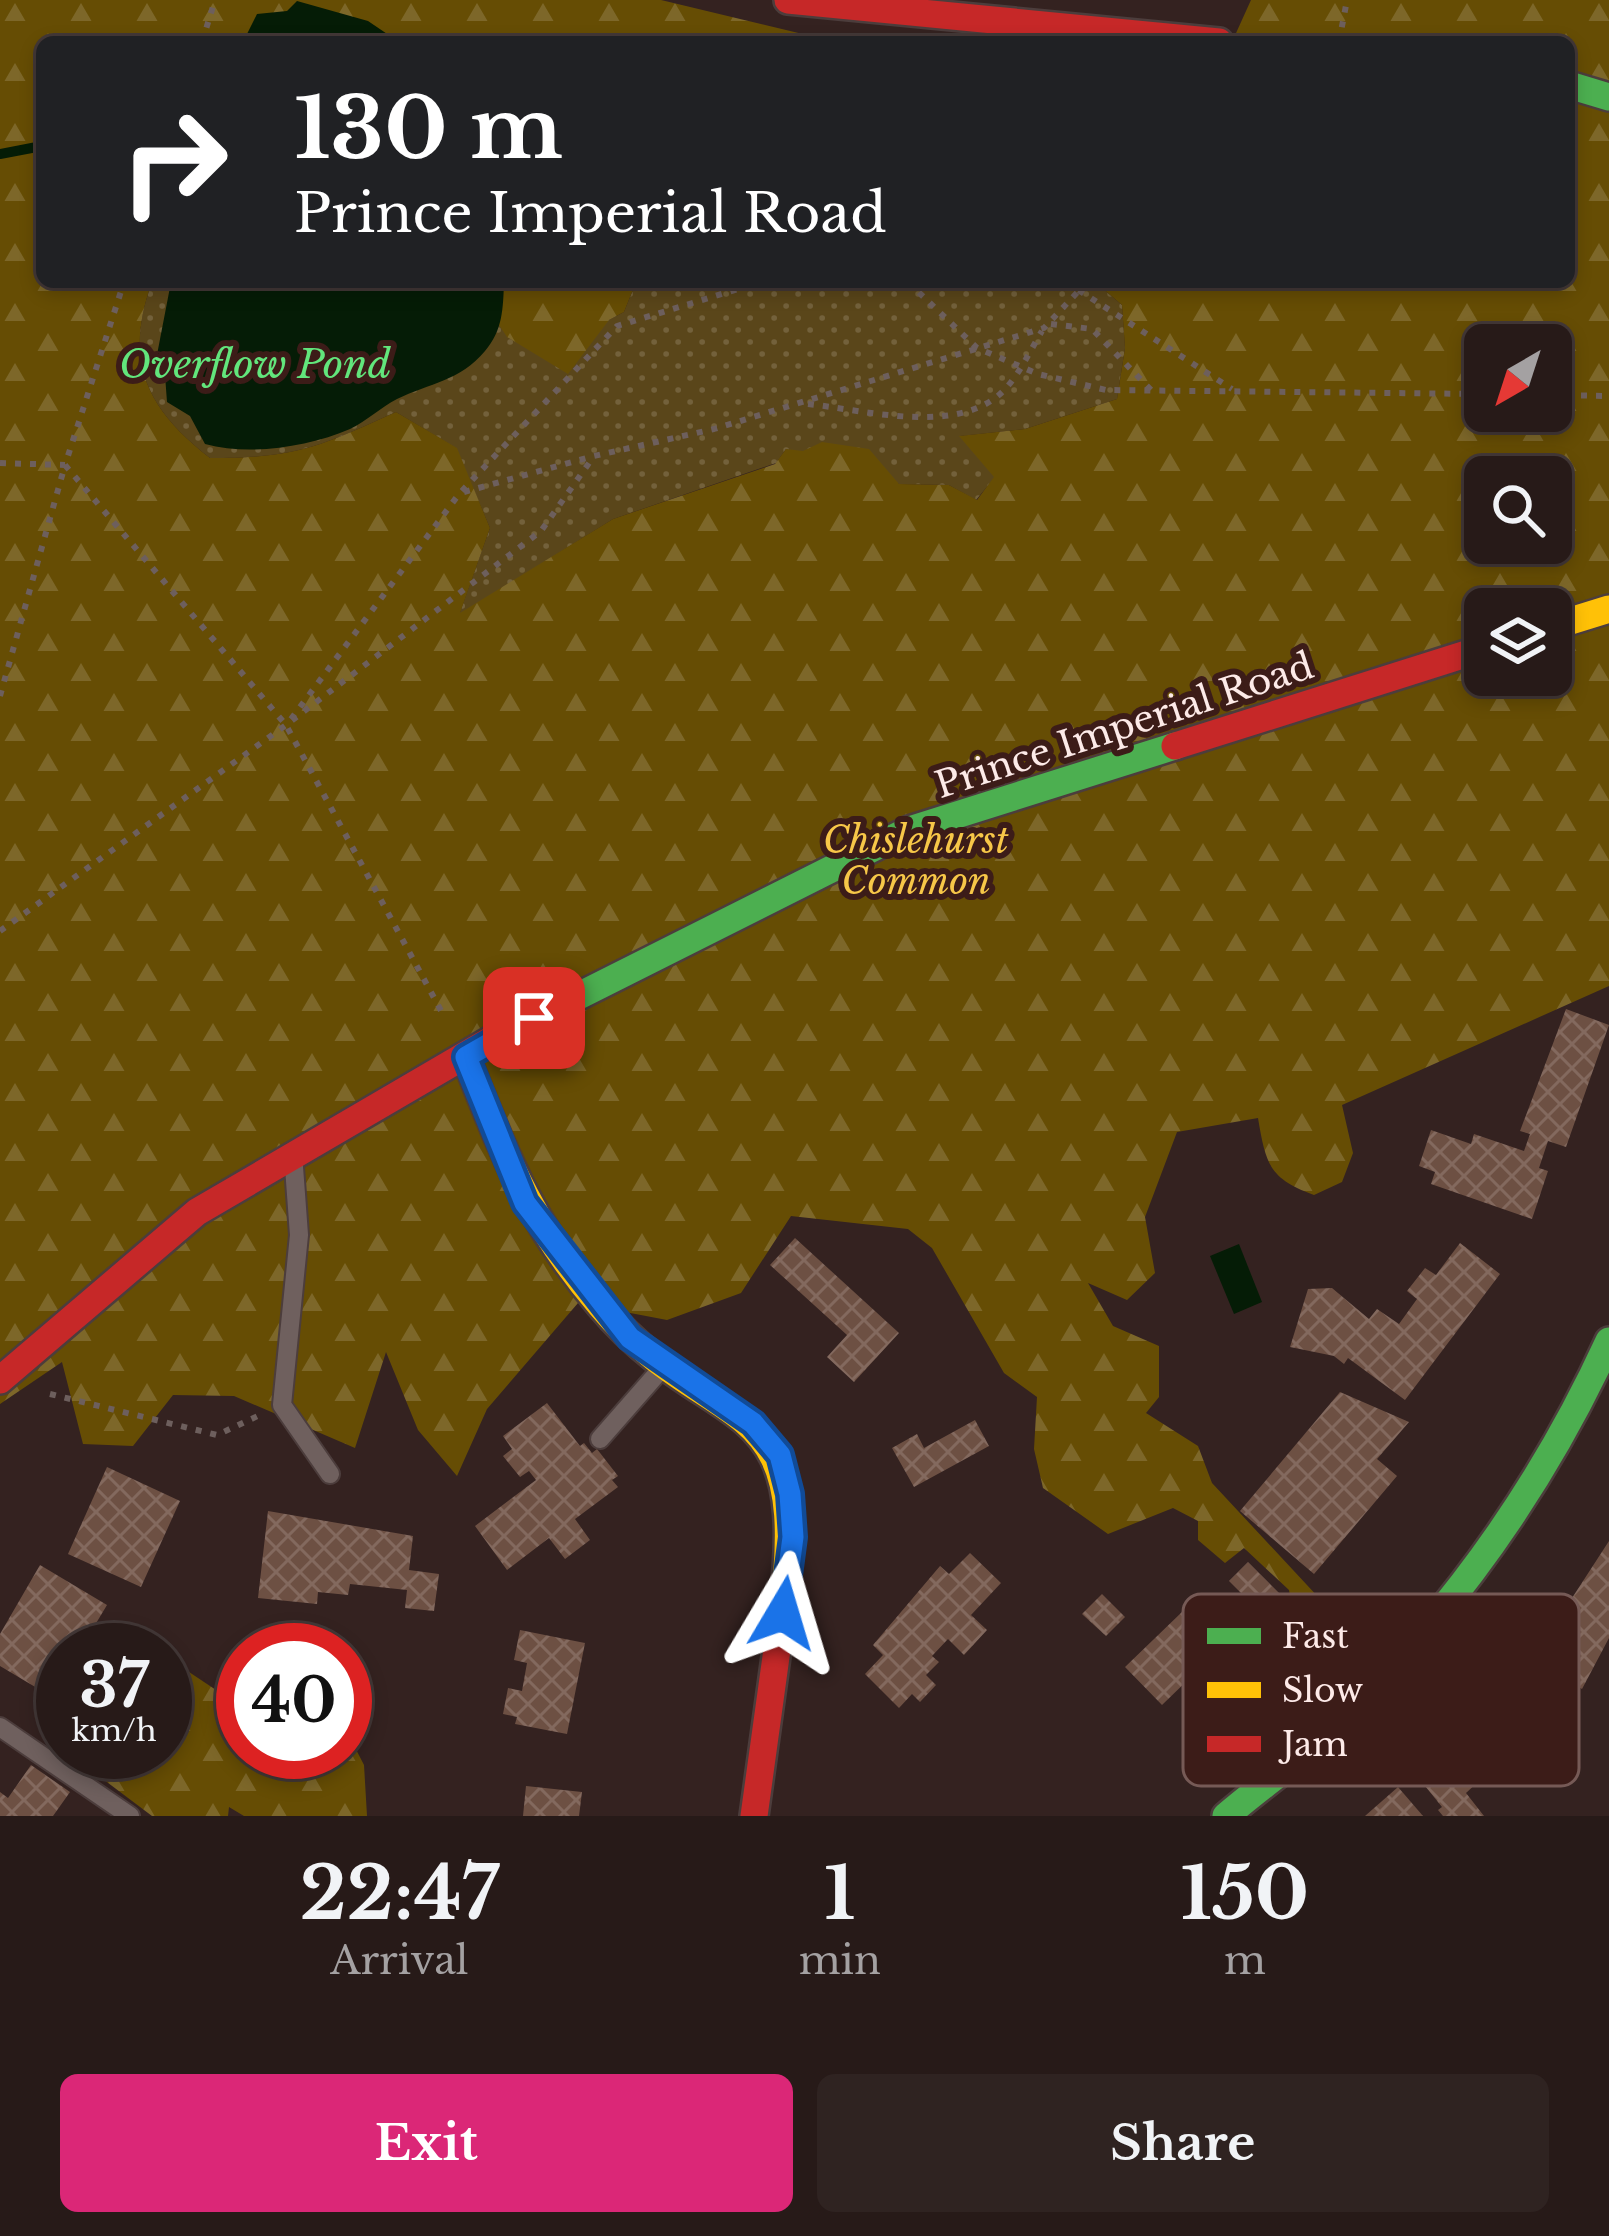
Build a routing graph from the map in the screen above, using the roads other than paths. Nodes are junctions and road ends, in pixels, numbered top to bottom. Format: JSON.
{"nodes":[{"id":1,"x":788,"y":0,"type":"edge"},
{"id":2,"x":1157,"y":36,"type":"edge"},
{"id":3,"x":1575,"y":88,"type":"edge"},
{"id":4,"x":1609,"y":97,"type":"edge"},
{"id":5,"x":1609,"y":609,"type":"edge"},
{"id":6,"x":1572,"y":620,"type":"edge"},
{"id":7,"x":1464,"y":655,"type":"edge"},
{"id":8,"x":466,"y":1057,"type":"junction"},
{"id":9,"x":293,"y":1156,"type":"junction"},
{"id":10,"x":1609,"y":1341,"type":"edge"},
{"id":11,"x":666,"y":1364,"type":"junction"},
{"id":12,"x":0,"y":1380,"type":"edge"},
{"id":13,"x":600,"y":1439,"type":"dead end"},
{"id":14,"x":330,"y":1474,"type":"dead end"},
{"id":15,"x":1452,"y":1594,"type":"edge"},
{"id":16,"x":0,"y":1727,"type":"edge"},
{"id":17,"x":1263,"y":1786,"type":"edge"},
{"id":18,"x":130,"y":1816,"type":"edge"},
{"id":19,"x":754,"y":1816,"type":"edge"},
{"id":20,"x":1226,"y":1816,"type":"edge"}],
"edges":[{"from":1,"to":2,"type":"main road"},
{"from":3,"to":4,"type":"main road"},
{"from":5,"to":6,"type":"main road"},
{"from":7,"to":8,"type":"main road","name":"Prince Imperial Road"},
{"from":8,"to":9,"type":"main road","name":"Prince Imperial Road"},
{"from":8,"to":11,"type":"main road"},
{"from":9,"to":12,"type":"main road","name":"Prince Imperial Road"},
{"from":9,"to":14,"type":"lane"},
{"from":10,"to":15,"type":"main road"},
{"from":11,"to":13,"type":"lane"},
{"from":11,"to":19,"type":"main road"},
{"from":16,"to":18,"type":"lane"},
{"from":17,"to":20,"type":"main road"}]}
